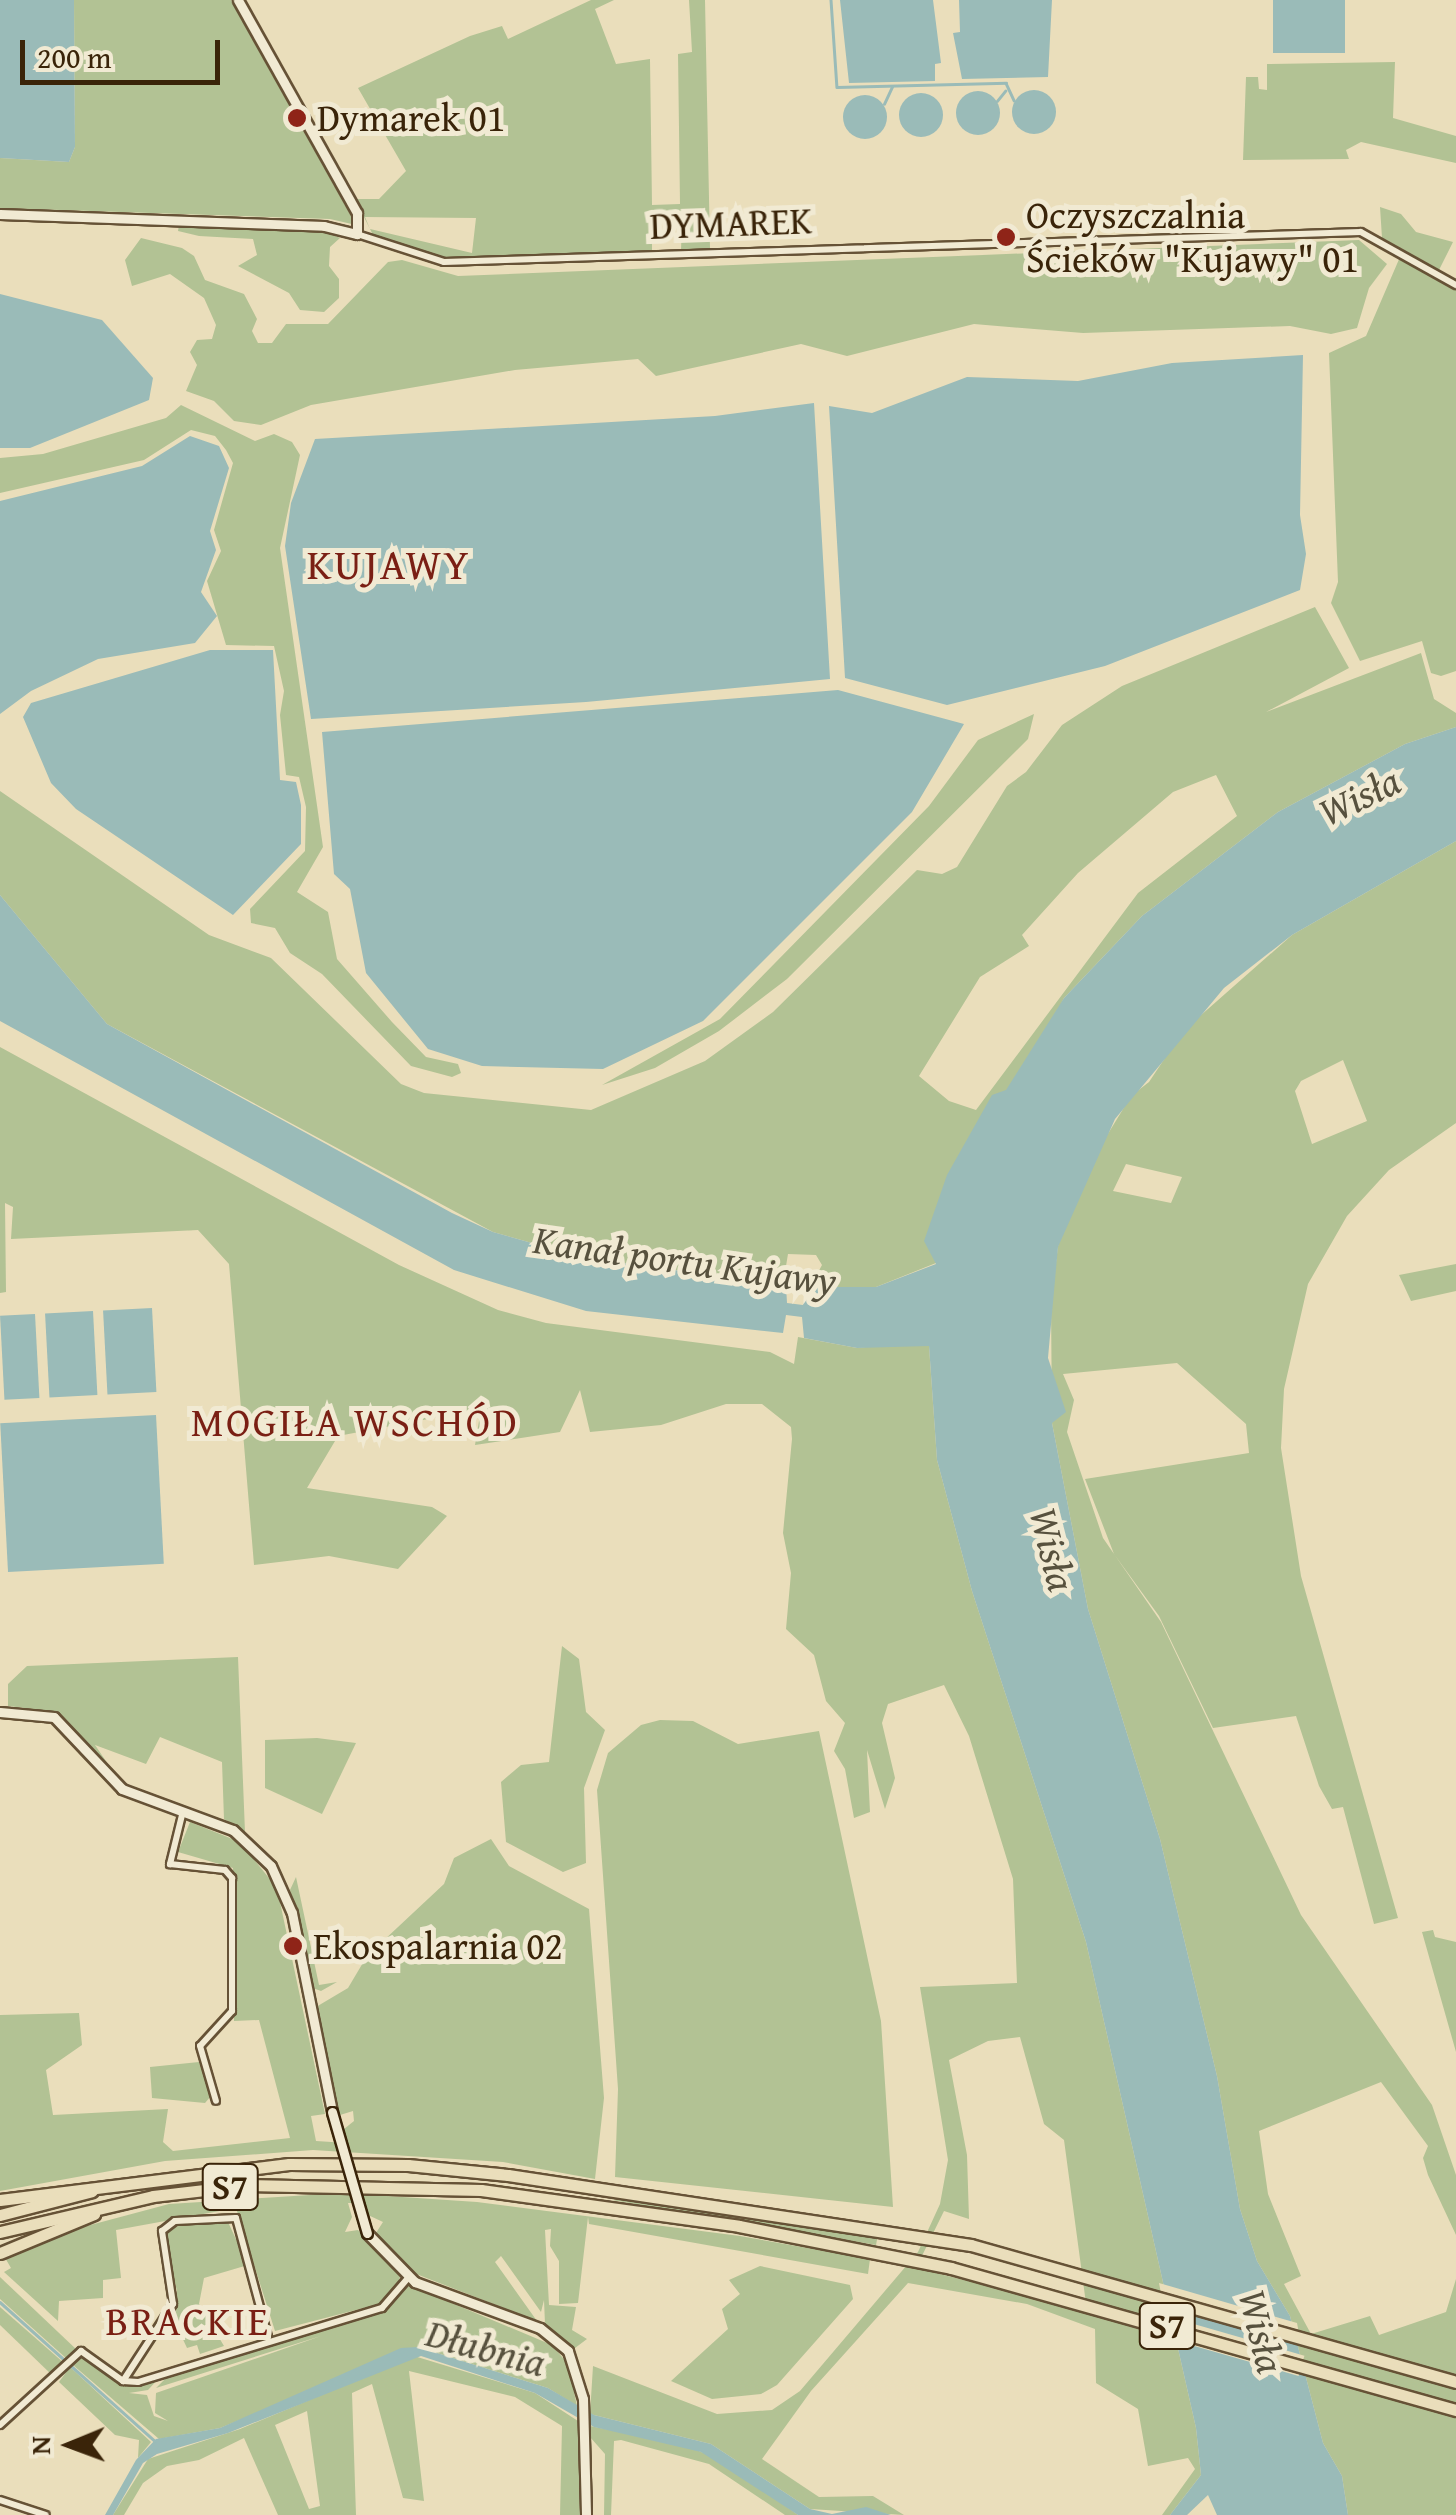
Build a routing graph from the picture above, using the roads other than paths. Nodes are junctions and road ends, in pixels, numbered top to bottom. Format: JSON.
{"nodes":[{"id":1,"x":238,"y":0,"type":"edge"},
{"id":2,"x":0,"y":214,"type":"edge"},
{"id":3,"x":357,"y":234,"type":"junction"},
{"id":4,"x":1456,"y":285,"type":"edge"},
{"id":5,"x":0,"y":1712,"type":"edge"},
{"id":6,"x":183,"y":1810,"type":"junction"},
{"id":7,"x":216,"y":2101,"type":"dead end"},
{"id":8,"x":130,"y":2181,"type":"junction"},
{"id":9,"x":0,"y":2200,"type":"edge"},
{"id":10,"x":126,"y":2201,"type":"junction"},
{"id":11,"x":0,"y":2216,"type":"edge"},
{"id":12,"x":0,"y":2232,"type":"edge"},
{"id":13,"x":0,"y":2253,"type":"edge"},
{"id":14,"x":408,"y":2278,"type":"junction"},
{"id":15,"x":268,"y":2337,"type":"junction"},
{"id":16,"x":123,"y":2381,"type":"junction"},
{"id":17,"x":1456,"y":2382,"type":"edge"},
{"id":18,"x":1456,"y":2410,"type":"edge"},
{"id":19,"x":0,"y":2424,"type":"edge"},
{"id":20,"x":0,"y":2500,"type":"edge"},
{"id":21,"x":46,"y":2515,"type":"edge"},
{"id":22,"x":586,"y":2515,"type":"edge"}],
"edges":[{"from":1,"to":3,"type":"street"},
{"from":2,"to":3,"type":"street","name":"DYMAREK"},
{"from":3,"to":4,"type":"street","name":"DYMAREK"},
{"from":5,"to":6,"type":"street"},
{"from":6,"to":7,"type":"street"},
{"from":6,"to":14,"type":"street","bridge":true},
{"from":8,"to":9,"type":"highway"},
{"from":8,"to":11,"type":"highway","number":"S7"},
{"from":8,"to":17,"type":"highway","number":"S7"},
{"from":10,"to":12,"type":"highway","number":"S7"},
{"from":10,"to":13,"type":"highway"},
{"from":10,"to":18,"type":"highway","number":"S7"},
{"from":14,"to":15,"type":"street"},
{"from":14,"to":22,"type":"street"},
{"from":15,"to":16,"type":"street"},
{"from":15,"to":16,"type":"street"},
{"from":16,"to":19,"type":"street"},
{"from":20,"to":21,"type":"street"}]}
